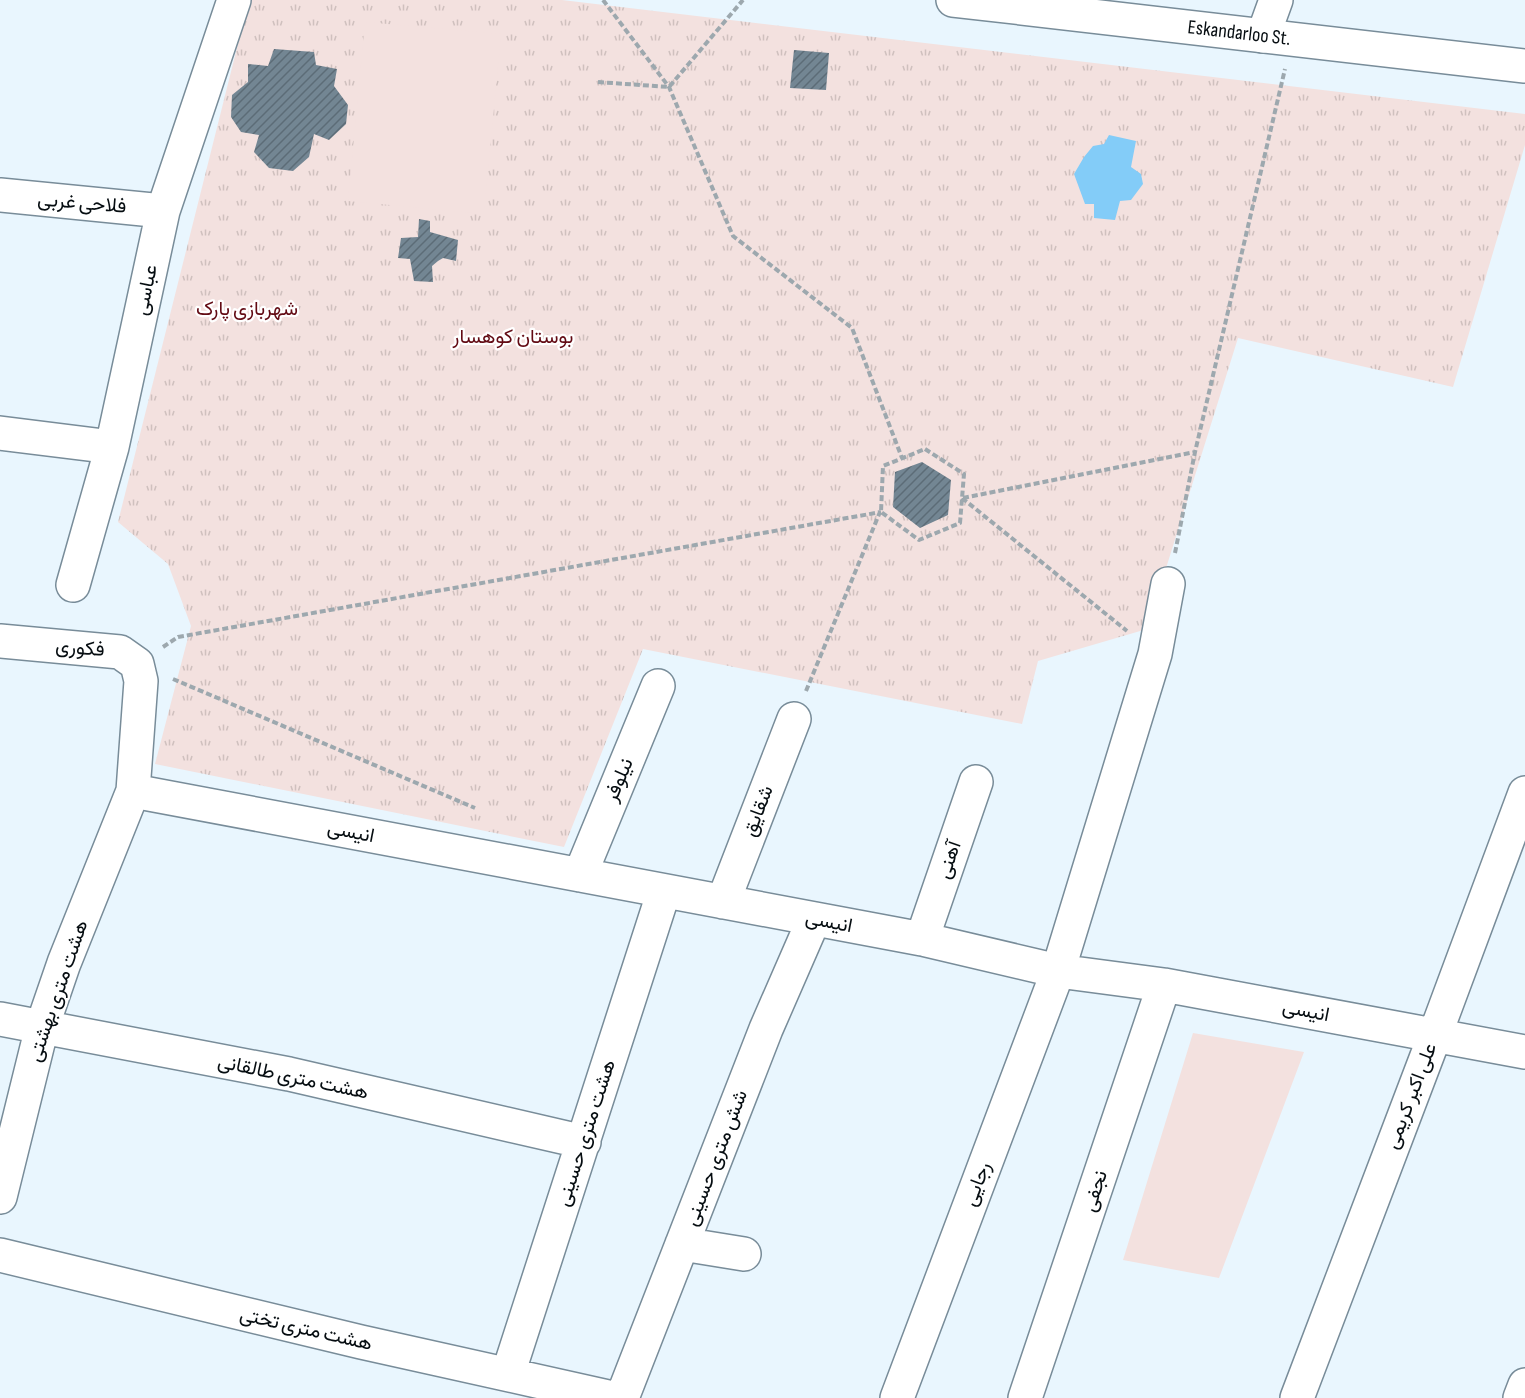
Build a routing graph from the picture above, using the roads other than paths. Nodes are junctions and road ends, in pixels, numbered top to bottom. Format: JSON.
{"nodes":[{"id":1,"x":234,"y":0,"type":"edge"},
{"id":2,"x":953,"y":0,"type":"edge"},
{"id":3,"x":1275,"y":0,"type":"edge"},
{"id":4,"x":1278,"y":38,"type":"junction"},
{"id":5,"x":1525,"y":66,"type":"edge"},
{"id":6,"x":0,"y":195,"type":"edge"},
{"id":7,"x":163,"y":211,"type":"junction"},
{"id":8,"x":0,"y":433,"type":"edge"},
{"id":9,"x":112,"y":447,"type":"junction"},
{"id":10,"x":1168,"y":584,"type":"road end"},
{"id":11,"x":73,"y":585,"type":"dead end"},
{"id":12,"x":0,"y":641,"type":"edge"},
{"id":13,"x":658,"y":686,"type":"dead end"},
{"id":14,"x":794,"y":719,"type":"road end"},
{"id":15,"x":976,"y":782,"type":"dead end"},
{"id":16,"x":133,"y":791,"type":"junction"},
{"id":17,"x":1525,"y":793,"type":"edge"},
{"id":18,"x":580,"y":875,"type":"junction"},
{"id":19,"x":664,"y":891,"type":"junction"},
{"id":20,"x":723,"y":902,"type":"junction"},
{"id":21,"x":814,"y":919,"type":"junction"},
{"id":22,"x":922,"y":939,"type":"junction"},
{"id":23,"x":1058,"y":971,"type":"junction"},
{"id":24,"x":1164,"y":985,"type":"junction"},
{"id":25,"x":0,"y":1019,"type":"edge"},
{"id":26,"x":42,"y":1027,"type":"junction"},
{"id":27,"x":1435,"y":1035,"type":"junction"},
{"id":28,"x":1525,"y":1053,"type":"edge"},
{"id":29,"x":584,"y":1142,"type":"junction"},
{"id":30,"x":0,"y":1197,"type":"edge"},
{"id":31,"x":682,"y":1244,"type":"junction"},
{"id":32,"x":744,"y":1254,"type":"dead end"},
{"id":33,"x":0,"y":1255,"type":"edge"},
{"id":34,"x":508,"y":1374,"type":"junction"},
{"id":35,"x":1525,"y":1385,"type":"edge"},
{"id":36,"x":613,"y":1398,"type":"edge"},
{"id":37,"x":621,"y":1398,"type":"edge"},
{"id":38,"x":897,"y":1398,"type":"edge"},
{"id":39,"x":1025,"y":1398,"type":"edge"},
{"id":40,"x":1297,"y":1398,"type":"edge"},
{"id":41,"x":1520,"y":1398,"type":"edge"}],
"edges":[{"from":1,"to":7,"type":"street","name":"عباسی"},
{"from":2,"to":4,"type":"street","name":"Eskandarloo St."},
{"from":3,"to":4,"type":"street"},
{"from":4,"to":5,"type":"street","name":"Eskandarloo St."},
{"from":6,"to":7,"type":"street","name":"فلاحی غربی"},
{"from":7,"to":9,"type":"street","name":"عباسی"},
{"from":8,"to":9,"type":"street"},
{"from":9,"to":11,"type":"street","name":"عباسی"},
{"from":10,"to":23,"type":"street","name":"رجایی"},
{"from":12,"to":16,"type":"street","name":"فکوری"},
{"from":13,"to":18,"type":"street","name":"نیلوفر"},
{"from":14,"to":20,"type":"street","name":"شقایق"},
{"from":15,"to":22,"type":"street","name":"آهنی"},
{"from":16,"to":18,"type":"street","name":"انیسی"},
{"from":16,"to":26,"type":"street","name":"هشت متری بهشتی"},
{"from":17,"to":27,"type":"street","name":"علی اکبر کریمی"},
{"from":18,"to":19,"type":"street","name":"انیسی"},
{"from":19,"to":20,"type":"street","name":"انیسی"},
{"from":19,"to":29,"type":"street","name":"هشت متری حسینی"},
{"from":20,"to":21,"type":"street","name":"انیسی"},
{"from":21,"to":22,"type":"street","name":"انیسی"},
{"from":21,"to":31,"type":"street","name":"شش متری حسینی"},
{"from":22,"to":23,"type":"street","name":"انیسی"},
{"from":23,"to":24,"type":"street","name":"انیسی"},
{"from":23,"to":38,"type":"street","name":"رجایی"},
{"from":24,"to":27,"type":"street","name":"انیسی"},
{"from":24,"to":39,"type":"street","name":"نجفی"},
{"from":25,"to":26,"type":"street","name":"هشت متری طالقانی"},
{"from":26,"to":29,"type":"street","name":"هشت متری طالقانی"},
{"from":26,"to":30,"type":"street","name":"هشت متری بهشتی"},
{"from":27,"to":28,"type":"street","name":"انیسی"},
{"from":27,"to":40,"type":"street","name":"علی اکبر کریمی"},
{"from":29,"to":34,"type":"street","name":"هشت متری حسینی"},
{"from":31,"to":32,"type":"street"},
{"from":31,"to":37,"type":"street","name":"شش متری حسینی"},
{"from":33,"to":34,"type":"street","name":"هشت متری تختی"},
{"from":34,"to":36,"type":"street","name":"هشت متری تختی"},
{"from":35,"to":41,"type":"street"}]}
